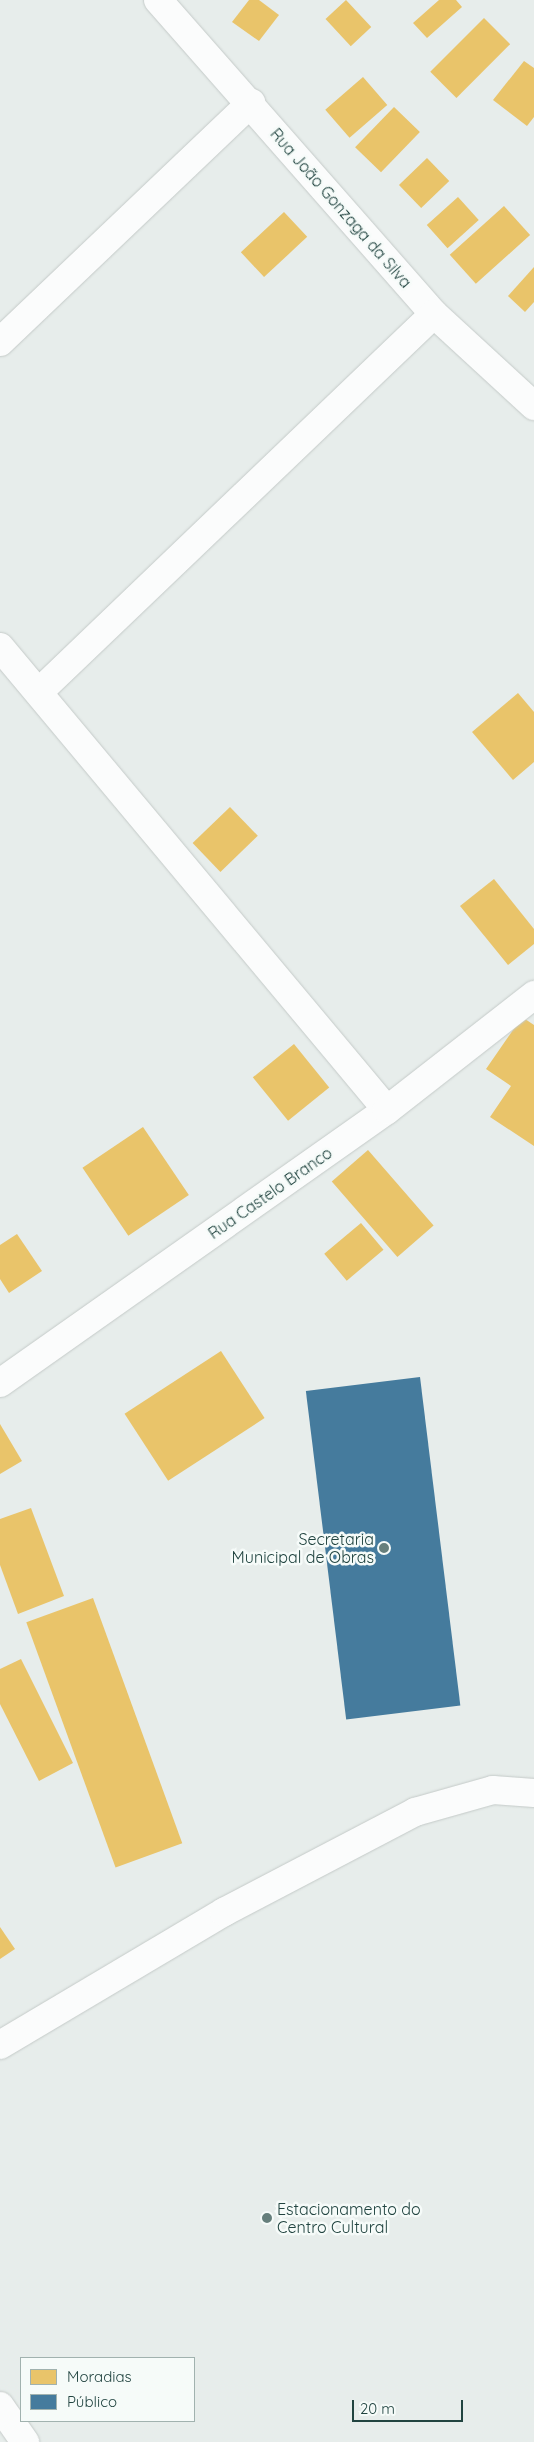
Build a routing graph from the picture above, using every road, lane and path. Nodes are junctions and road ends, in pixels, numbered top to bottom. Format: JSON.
{"nodes":[{"id":1,"x":158,"y":0,"type":"edge"},
{"id":2,"x":250,"y":103,"type":"junction"},
{"id":3,"x":434,"y":314,"type":"junction"},
{"id":4,"x":0,"y":342,"type":"edge"},
{"id":5,"x":534,"y":406,"type":"edge"},
{"id":6,"x":0,"y":647,"type":"edge"},
{"id":7,"x":40,"y":691,"type":"junction"},
{"id":8,"x":534,"y":996,"type":"edge"},
{"id":9,"x":388,"y":1110,"type":"junction"},
{"id":10,"x":0,"y":1382,"type":"edge"},
{"id":11,"x":534,"y":1793,"type":"edge"},
{"id":12,"x":0,"y":2045,"type":"edge"},
{"id":13,"x":0,"y":2406,"type":"edge"},
{"id":14,"x":24,"y":2442,"type":"edge"}],
"edges":[{"from":1,"to":2,"type":"street","name":"Rua João Gonzaga da Silva"},
{"from":2,"to":3,"type":"street","name":"Rua João Gonzaga da Silva"},
{"from":2,"to":4,"type":"street"},
{"from":3,"to":5,"type":"street","name":"Rua João Gonzaga da Silva"},
{"from":3,"to":7,"type":"street"},
{"from":6,"to":7,"type":"street"},
{"from":7,"to":9,"type":"street"},
{"from":8,"to":9,"type":"street","name":"Rua Castelo Branco"},
{"from":9,"to":10,"type":"street","name":"Rua Castelo Branco"},
{"from":11,"to":12,"type":"street"},
{"from":13,"to":14,"type":"street"}]}
